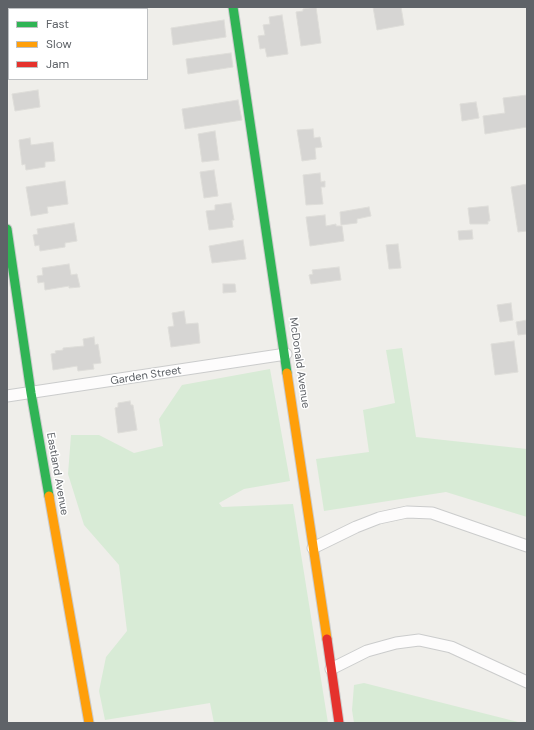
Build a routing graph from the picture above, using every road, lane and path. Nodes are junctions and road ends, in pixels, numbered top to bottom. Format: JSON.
{"nodes":[{"id":1,"x":233,"y":7,"type":"edge"},
{"id":2,"x":7,"y":229,"type":"edge"},
{"id":3,"x":286,"y":354,"type":"junction"},
{"id":4,"x":30,"y":393,"type":"junction"},
{"id":5,"x":7,"y":396,"type":"edge"},
{"id":6,"x":527,"y":546,"type":"edge"},
{"id":7,"x":313,"y":548,"type":"junction"},
{"id":8,"x":331,"y":669,"type":"junction"},
{"id":9,"x":527,"y":682,"type":"edge"},
{"id":10,"x":89,"y":723,"type":"edge"},
{"id":11,"x":339,"y":723,"type":"edge"}],
"edges":[{"from":1,"to":3,"type":"street","name":"McDonald Avenue"},
{"from":2,"to":4,"type":"street","name":"Eastland Avenue"},
{"from":3,"to":4,"type":"street","name":"Garden Street"},
{"from":3,"to":7,"type":"street","name":"McDonald Avenue"},
{"from":4,"to":5,"type":"street","name":"Garden Street"},
{"from":4,"to":10,"type":"street","name":"Eastland Avenue"},
{"from":6,"to":7,"type":"street"},
{"from":7,"to":8,"type":"street","name":"McDonald Avenue"},
{"from":8,"to":9,"type":"street"},
{"from":8,"to":11,"type":"street","name":"McDonald Avenue"}]}
